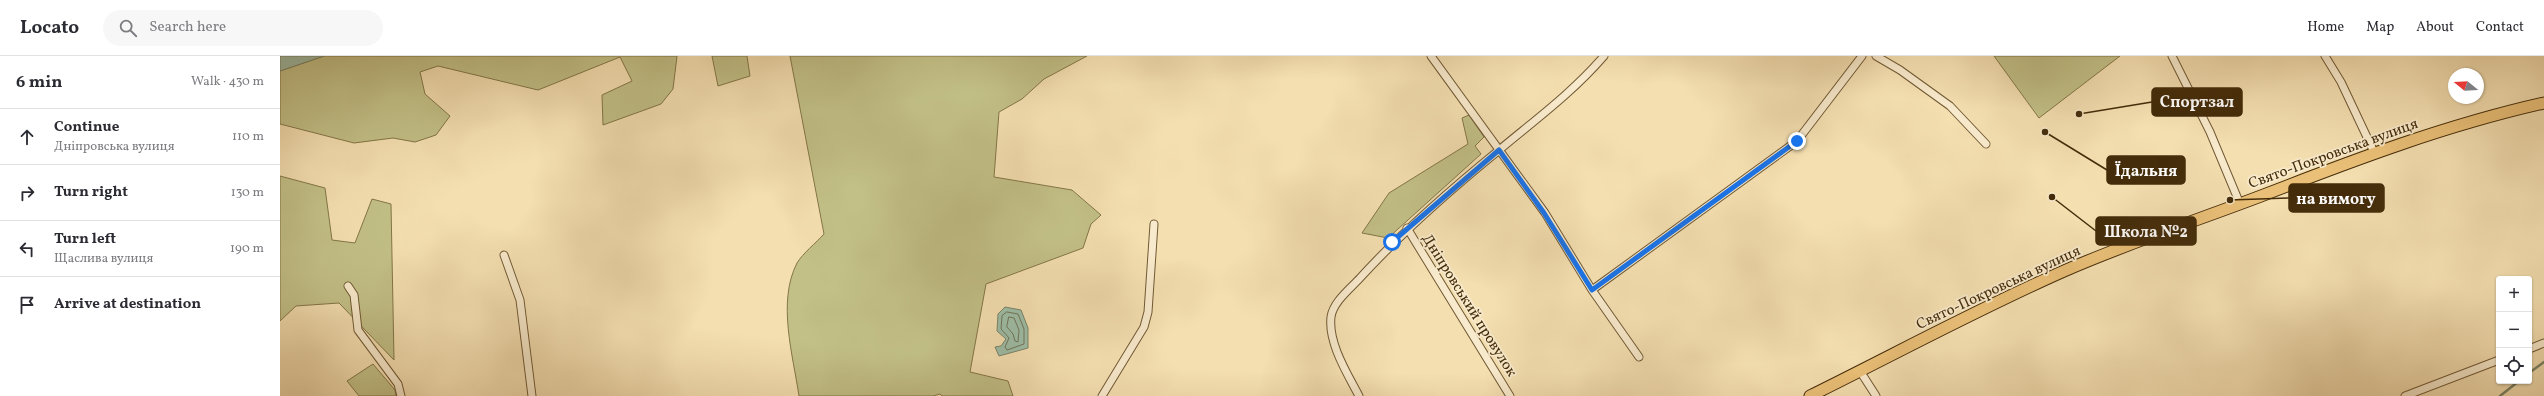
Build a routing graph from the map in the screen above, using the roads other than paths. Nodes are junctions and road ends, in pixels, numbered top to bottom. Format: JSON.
{"nodes":[{"id":1,"x":1431,"y":56,"type":"edge"},
{"id":2,"x":1604,"y":56,"type":"edge"},
{"id":3,"x":1862,"y":56,"type":"edge"},
{"id":4,"x":1876,"y":56,"type":"edge"},
{"id":5,"x":2172,"y":56,"type":"edge"},
{"id":6,"x":2325,"y":56,"type":"edge"},
{"id":7,"x":2544,"y":104,"type":"edge"},
{"id":8,"x":1986,"y":144,"type":"dead end"},
{"id":9,"x":1499,"y":150,"type":"junction"},
{"id":10,"x":2374,"y":152,"type":"junction"},
{"id":11,"x":2240,"y":204,"type":"junction"},
{"id":12,"x":1154,"y":224,"type":"dead end"},
{"id":13,"x":1407,"y":228,"type":"junction"},
{"id":14,"x":504,"y":256,"type":"dead end"},
{"id":15,"x":348,"y":286,"type":"dead end"},
{"id":16,"x":1592,"y":290,"type":"junction"},
{"id":17,"x":2544,"y":343,"type":"edge"},
{"id":18,"x":2532,"y":348,"type":"edge"},
{"id":19,"x":1639,"y":357,"type":"dead end"},
{"id":20,"x":2496,"y":361,"type":"edge"},
{"id":21,"x":1860,"y":371,"type":"junction"},
{"id":22,"x":401,"y":396,"type":"edge"},
{"id":23,"x":532,"y":396,"type":"edge"},
{"id":24,"x":1102,"y":396,"type":"edge"},
{"id":25,"x":1359,"y":396,"type":"edge"},
{"id":26,"x":1510,"y":396,"type":"edge"},
{"id":27,"x":1810,"y":396,"type":"edge"},
{"id":28,"x":1876,"y":396,"type":"edge"},
{"id":29,"x":2406,"y":396,"type":"edge"}],
"edges":[{"from":1,"to":9,"type":"street"},
{"from":2,"to":9,"type":"street"},
{"from":3,"to":16,"type":"street"},
{"from":4,"to":8,"type":"street"},
{"from":5,"to":11,"type":"street"},
{"from":6,"to":10,"type":"street"},
{"from":7,"to":10,"type":"main road","name":"Свято-Покровська вулиця"},
{"from":9,"to":13,"type":"street"},
{"from":9,"to":16,"type":"street"},
{"from":10,"to":11,"type":"main road","name":"Свято-Покровська вулиця"},
{"from":11,"to":21,"type":"main road","name":"Свято-Покровська вулиця"},
{"from":12,"to":24,"type":"street"},
{"from":13,"to":25,"type":"street"},
{"from":13,"to":26,"type":"street","name":"Дніпровський провулок"},
{"from":14,"to":23,"type":"street"},
{"from":15,"to":22,"type":"street"},
{"from":16,"to":19,"type":"street"},
{"from":17,"to":18,"type":"street"},
{"from":20,"to":29,"type":"street"},
{"from":21,"to":27,"type":"main road","name":"Свято-Покровська вулиця"},
{"from":21,"to":28,"type":"street"}]}
